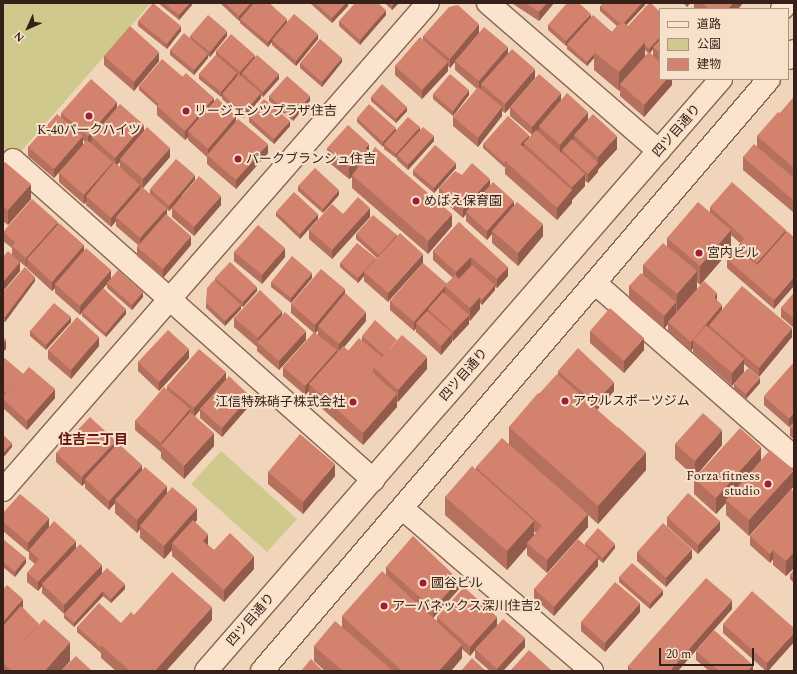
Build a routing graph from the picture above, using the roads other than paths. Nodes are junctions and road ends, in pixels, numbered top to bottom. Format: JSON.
{"nodes":[{"id":1,"x":428,"y":3,"type":"edge"},
{"id":2,"x":488,"y":3,"type":"edge"},
{"id":3,"x":721,"y":80,"type":"edge"},
{"id":4,"x":769,"y":80,"type":"edge"},
{"id":5,"x":659,"y":151,"type":"junction"},
{"id":6,"x":13,"y":160,"type":"dead end"},
{"id":7,"x":595,"y":283,"type":"junction"},
{"id":8,"x":170,"y":299,"type":"junction"},
{"id":9,"x":794,"y":457,"type":"edge"},
{"id":10,"x":374,"y":480,"type":"junction"},
{"id":11,"x":3,"y":490,"type":"edge"},
{"id":12,"x":403,"y":509,"type":"junction"},
{"id":13,"x":206,"y":671,"type":"edge"},
{"id":14,"x":262,"y":671,"type":"edge"},
{"id":15,"x":592,"y":671,"type":"edge"}],
"edges":[{"from":1,"to":8,"type":"street"},
{"from":2,"to":5,"type":"street"},
{"from":3,"to":5,"type":"street","name":"四ツ目通り"},
{"from":4,"to":7,"type":"street"},
{"from":5,"to":10,"type":"street","name":"四ツ目通り"},
{"from":6,"to":8,"type":"street"},
{"from":7,"to":9,"type":"street"},
{"from":7,"to":12,"type":"street"},
{"from":8,"to":10,"type":"street"},
{"from":8,"to":11,"type":"street"},
{"from":10,"to":13,"type":"street","name":"四ツ目通り"},
{"from":12,"to":14,"type":"street"},
{"from":12,"to":15,"type":"street"}]}
